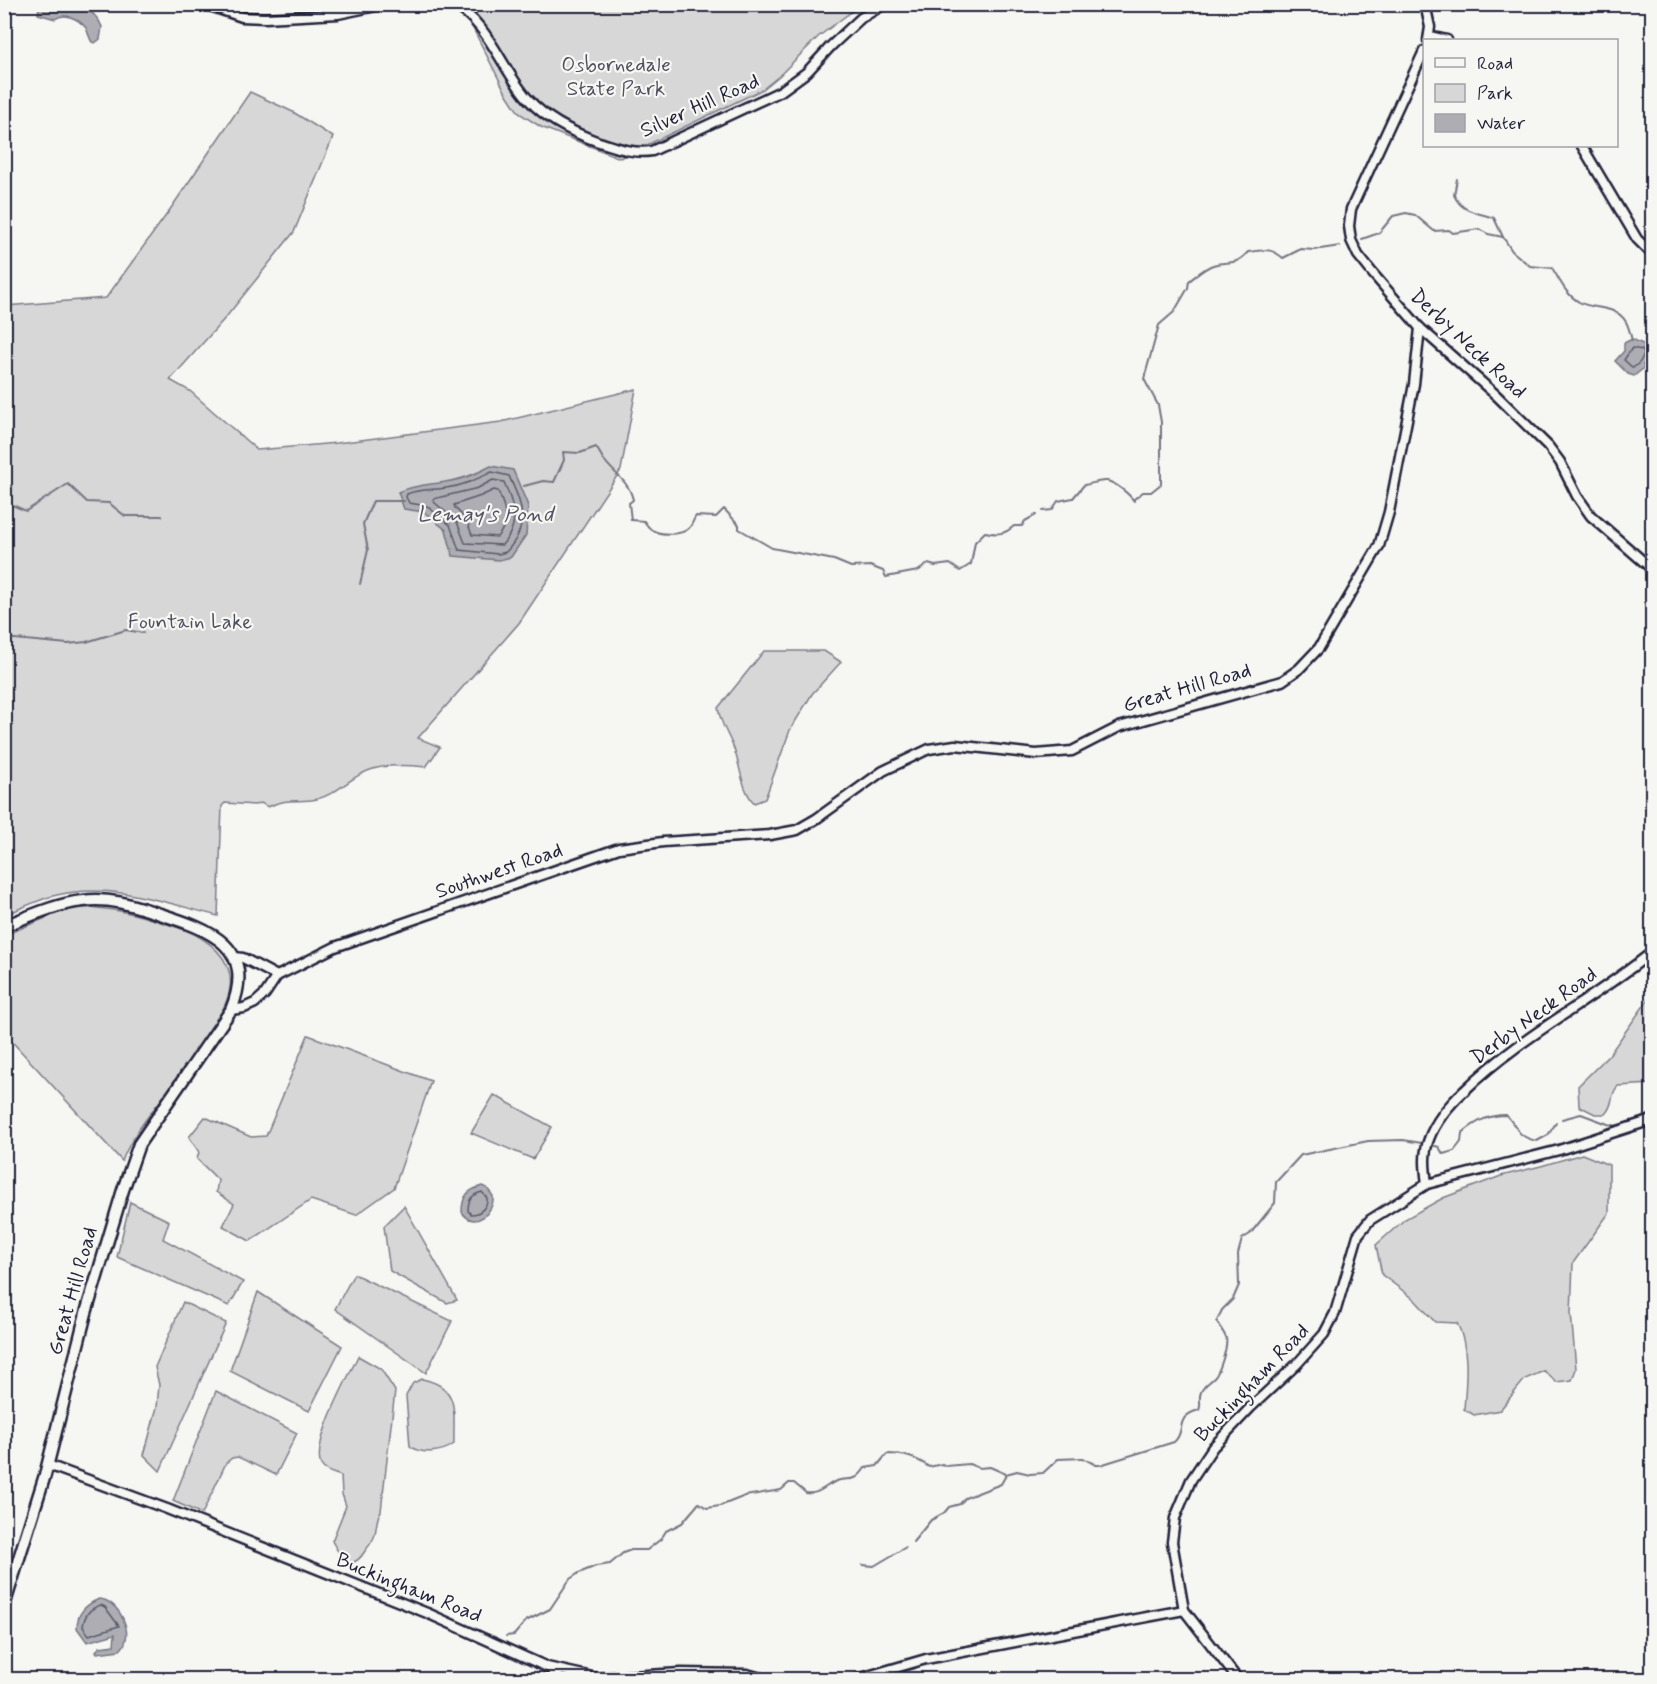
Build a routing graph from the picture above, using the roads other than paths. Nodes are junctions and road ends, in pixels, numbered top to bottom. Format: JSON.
{"nodes":[{"id":1,"x":204,"y":4,"type":"edge"},
{"id":2,"x":386,"y":4,"type":"edge"},
{"id":3,"x":452,"y":4,"type":"edge"},
{"id":4,"x":885,"y":4,"type":"edge"},
{"id":5,"x":1425,"y":4,"type":"edge"},
{"id":6,"x":1429,"y":38,"type":"edge"},
{"id":7,"x":1423,"y":55,"type":"edge"},
{"id":8,"x":1583,"y":147,"type":"edge"},
{"id":9,"x":1653,"y":254,"type":"edge"},
{"id":10,"x":1420,"y":328,"type":"junction"},
{"id":11,"x":1653,"y":569,"type":"edge"},
{"id":12,"x":743,"y":837,"type":"joint"},
{"id":13,"x":4,"y":926,"type":"edge"},
{"id":14,"x":1653,"y":952,"type":"edge"},
{"id":15,"x":234,"y":957,"type":"junction"},
{"id":16,"x":277,"y":976,"type":"junction"},
{"id":17,"x":231,"y":1010,"type":"junction"},
{"id":18,"x":1653,"y":1120,"type":"edge"},
{"id":19,"x":1427,"y":1184,"type":"junction"},
{"id":20,"x":48,"y":1466,"type":"junction"},
{"id":21,"x":4,"y":1606,"type":"edge"},
{"id":22,"x":1184,"y":1610,"type":"junction"},
{"id":23,"x":547,"y":1667,"type":"junction"},
{"id":24,"x":596,"y":1679,"type":"edge"},
{"id":25,"x":562,"y":1680,"type":"edge"},
{"id":26,"x":768,"y":1680,"type":"edge"},
{"id":27,"x":854,"y":1680,"type":"edge"},
{"id":28,"x":1236,"y":1680,"type":"edge"}],
"edges":[{"from":1,"to":2,"type":"street"},
{"from":3,"to":4,"type":"street","name":"Silver Hill Road"},
{"from":5,"to":6,"type":"street"},
{"from":7,"to":10,"type":"street","name":"Derby Neck Road"},
{"from":8,"to":9,"type":"street"},
{"from":10,"to":11,"type":"street","name":"Derby Neck Road"},
{"from":10,"to":12,"type":"street","name":"Great Hill Road"},
{"from":12,"to":16,"type":"street","name":"Southwest Road"},
{"from":13,"to":15,"type":"main road"},
{"from":14,"to":19,"type":"street","name":"Derby Neck Road"},
{"from":15,"to":16,"type":"street"},
{"from":15,"to":17,"type":"main road","name":"Great Hill Road"},
{"from":16,"to":17,"type":"street","name":"Southwest Road"},
{"from":17,"to":20,"type":"main road","name":"Great Hill Road"},
{"from":18,"to":19,"type":"street","name":"Buckingham Road"},
{"from":19,"to":22,"type":"street","name":"Buckingham Road"},
{"from":20,"to":21,"type":"main road","name":"Great Hill Road"},
{"from":20,"to":23,"type":"street","name":"Buckingham Road"},
{"from":22,"to":27,"type":"street"},
{"from":22,"to":28,"type":"street"},
{"from":23,"to":24,"type":"street","name":"Buckingham Road"},
{"from":23,"to":25,"type":"street"},
{"from":24,"to":26,"type":"street","name":"Buckingham Road"}]}
